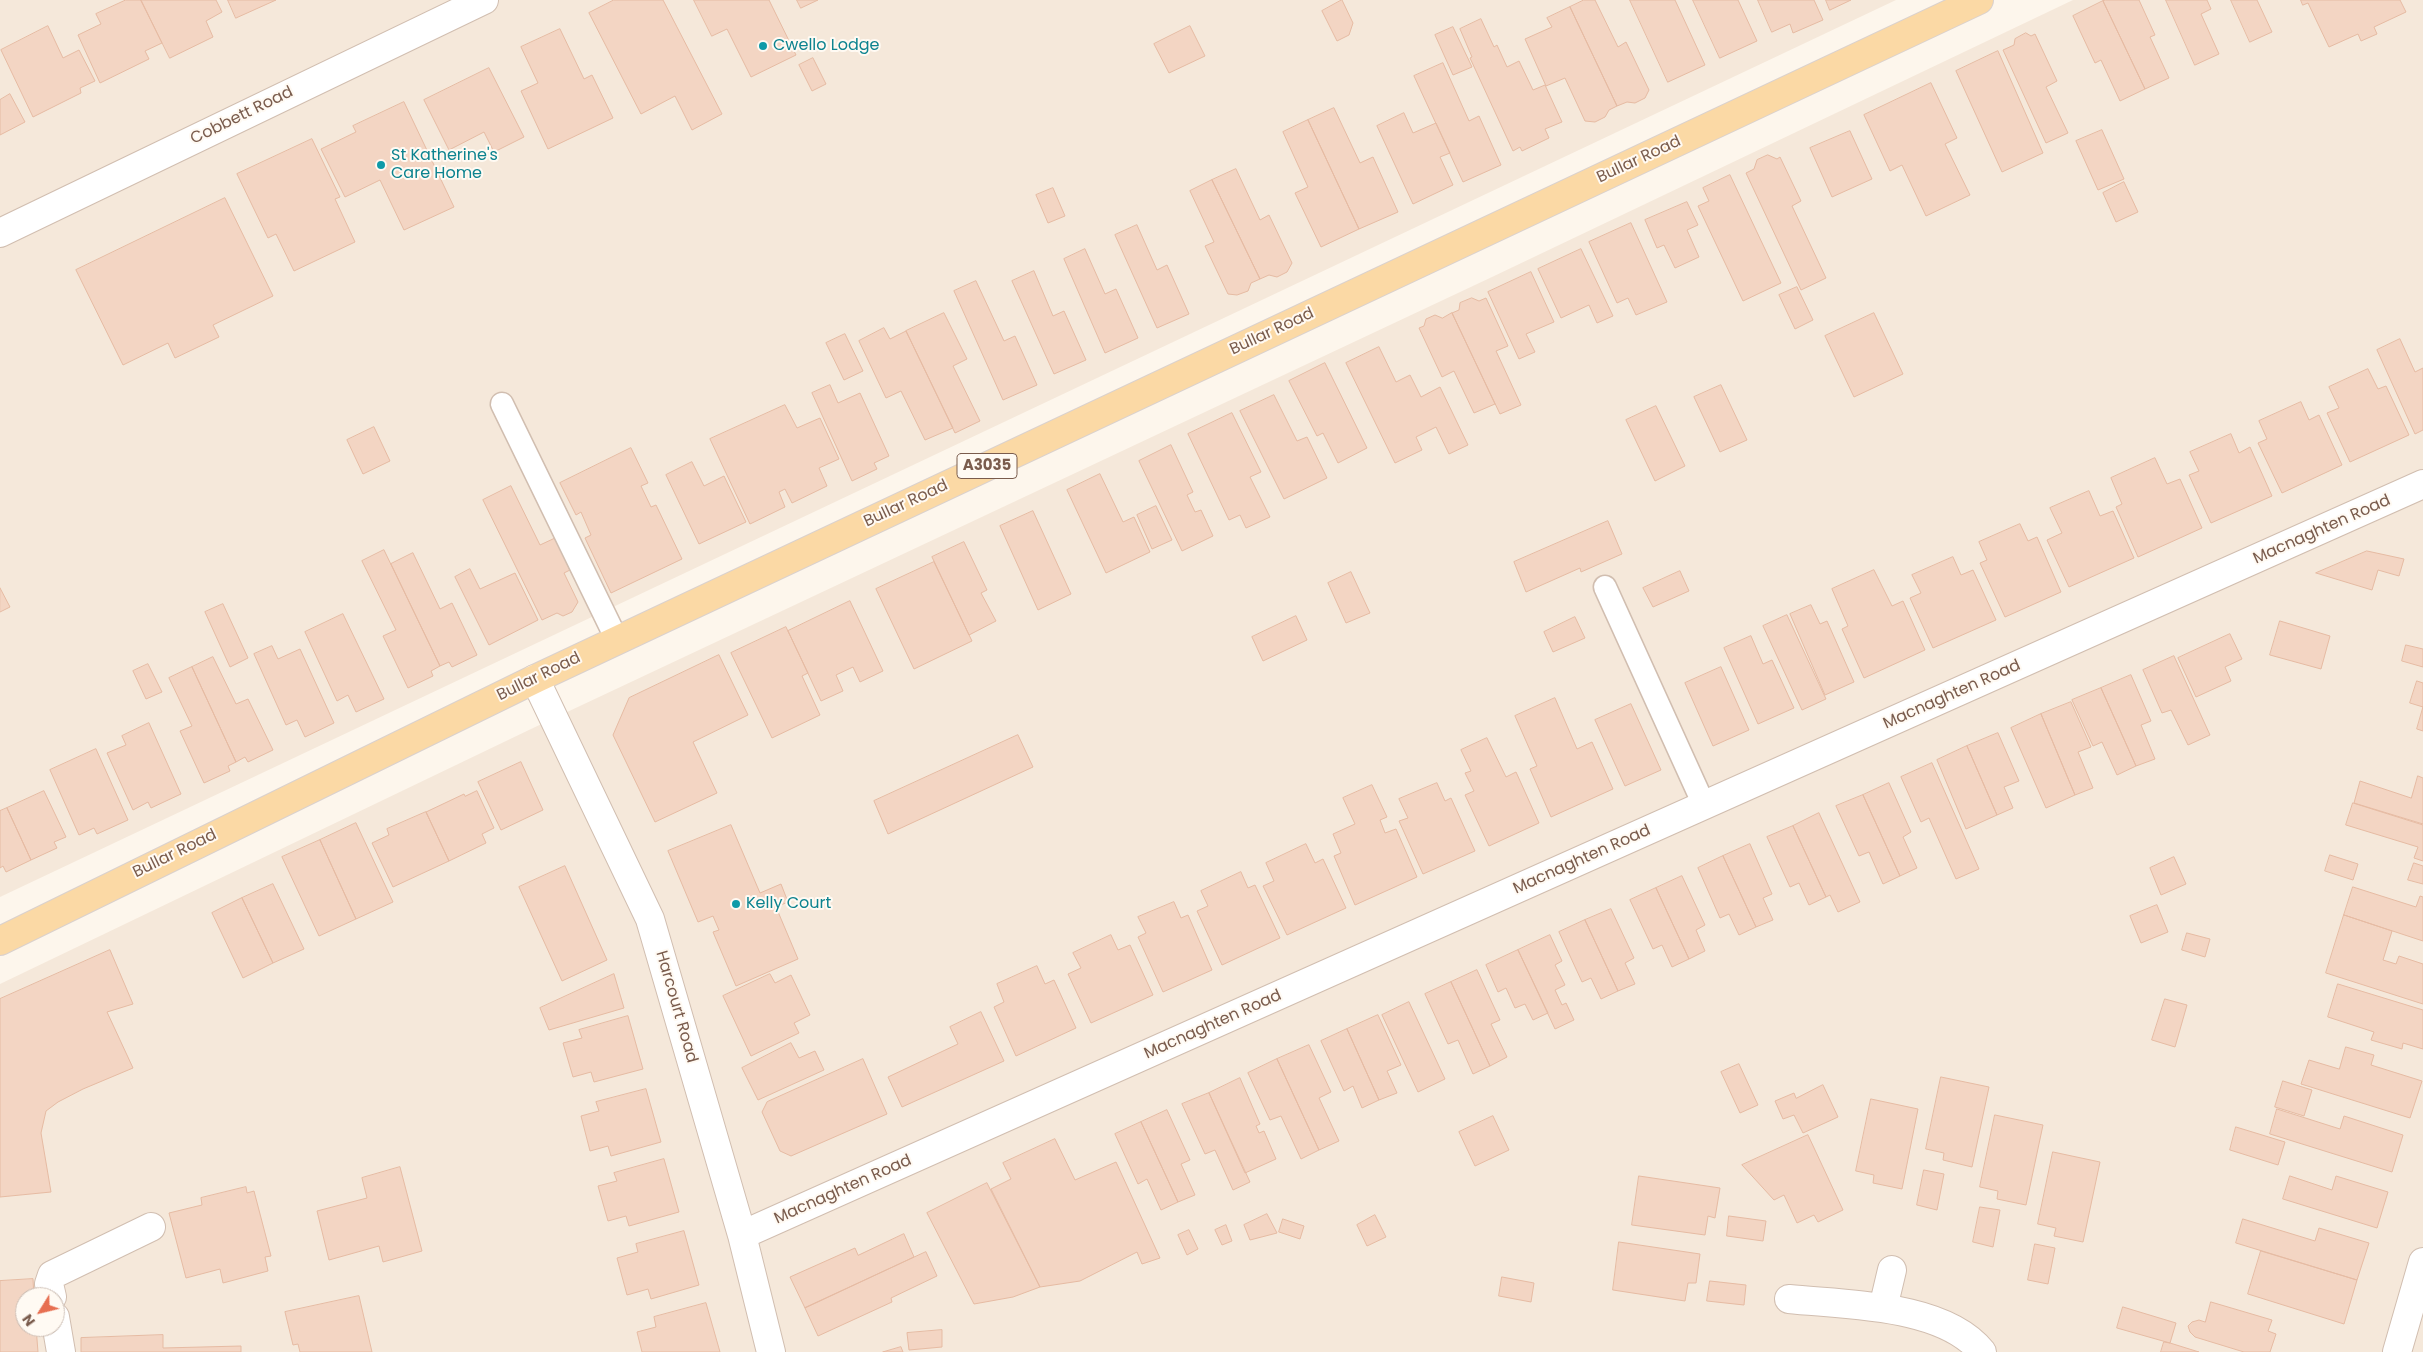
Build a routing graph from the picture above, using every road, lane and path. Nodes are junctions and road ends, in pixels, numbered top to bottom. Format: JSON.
{"nodes":[{"id":1,"x":484,"y":0,"type":"edge"},
{"id":2,"x":1979,"y":0,"type":"edge"},
{"id":3,"x":0,"y":233,"type":"edge"},
{"id":4,"x":502,"y":404,"type":"dead end"},
{"id":5,"x":2423,"y":484,"type":"edge"},
{"id":6,"x":1605,"y":587,"type":"dead end"},
{"id":7,"x":616,"y":640,"type":"junction"},
{"id":8,"x":535,"y":679,"type":"junction"},
{"id":9,"x":1704,"y":805,"type":"junction"},
{"id":10,"x":0,"y":941,"type":"edge"},
{"id":11,"x":152,"y":1227,"type":"dead end"},
{"id":12,"x":742,"y":1235,"type":"junction"},
{"id":13,"x":2423,"y":1262,"type":"edge"},
{"id":14,"x":1892,"y":1270,"type":"dead end"},
{"id":15,"x":50,"y":1287,"type":"edge"},
{"id":16,"x":1789,"y":1299,"type":"dead end"},
{"id":17,"x":1883,"y":1308,"type":"junction"},
{"id":18,"x":58,"y":1337,"type":"edge"},
{"id":19,"x":61,"y":1352,"type":"edge"},
{"id":20,"x":771,"y":1352,"type":"edge"},
{"id":21,"x":1982,"y":1352,"type":"edge"},
{"id":22,"x":2397,"y":1352,"type":"edge"}],
"edges":[{"from":1,"to":3,"type":"street","name":"Cobbett Road"},
{"from":2,"to":7,"type":"main road","name":"Bullar Road","number":"A3035"},
{"from":4,"to":7,"type":"lane"},
{"from":5,"to":9,"type":"street","name":"Macnaghten Road"},
{"from":6,"to":9,"type":"lane"},
{"from":7,"to":8,"type":"main road","name":"Bullar Road","number":"A3035"},
{"from":8,"to":10,"type":"main road","name":"Bullar Road","number":"A3035"},
{"from":8,"to":12,"type":"street","name":"Harcourt Road"},
{"from":9,"to":12,"type":"street","name":"Macnaghten Road"},
{"from":11,"to":15,"type":"street"},
{"from":12,"to":20,"type":"street","name":"Harcourt Road"},
{"from":13,"to":22,"type":"street"},
{"from":14,"to":17,"type":"street"},
{"from":16,"to":17,"type":"street"},
{"from":17,"to":21,"type":"street"},
{"from":18,"to":19,"type":"street"}]}
